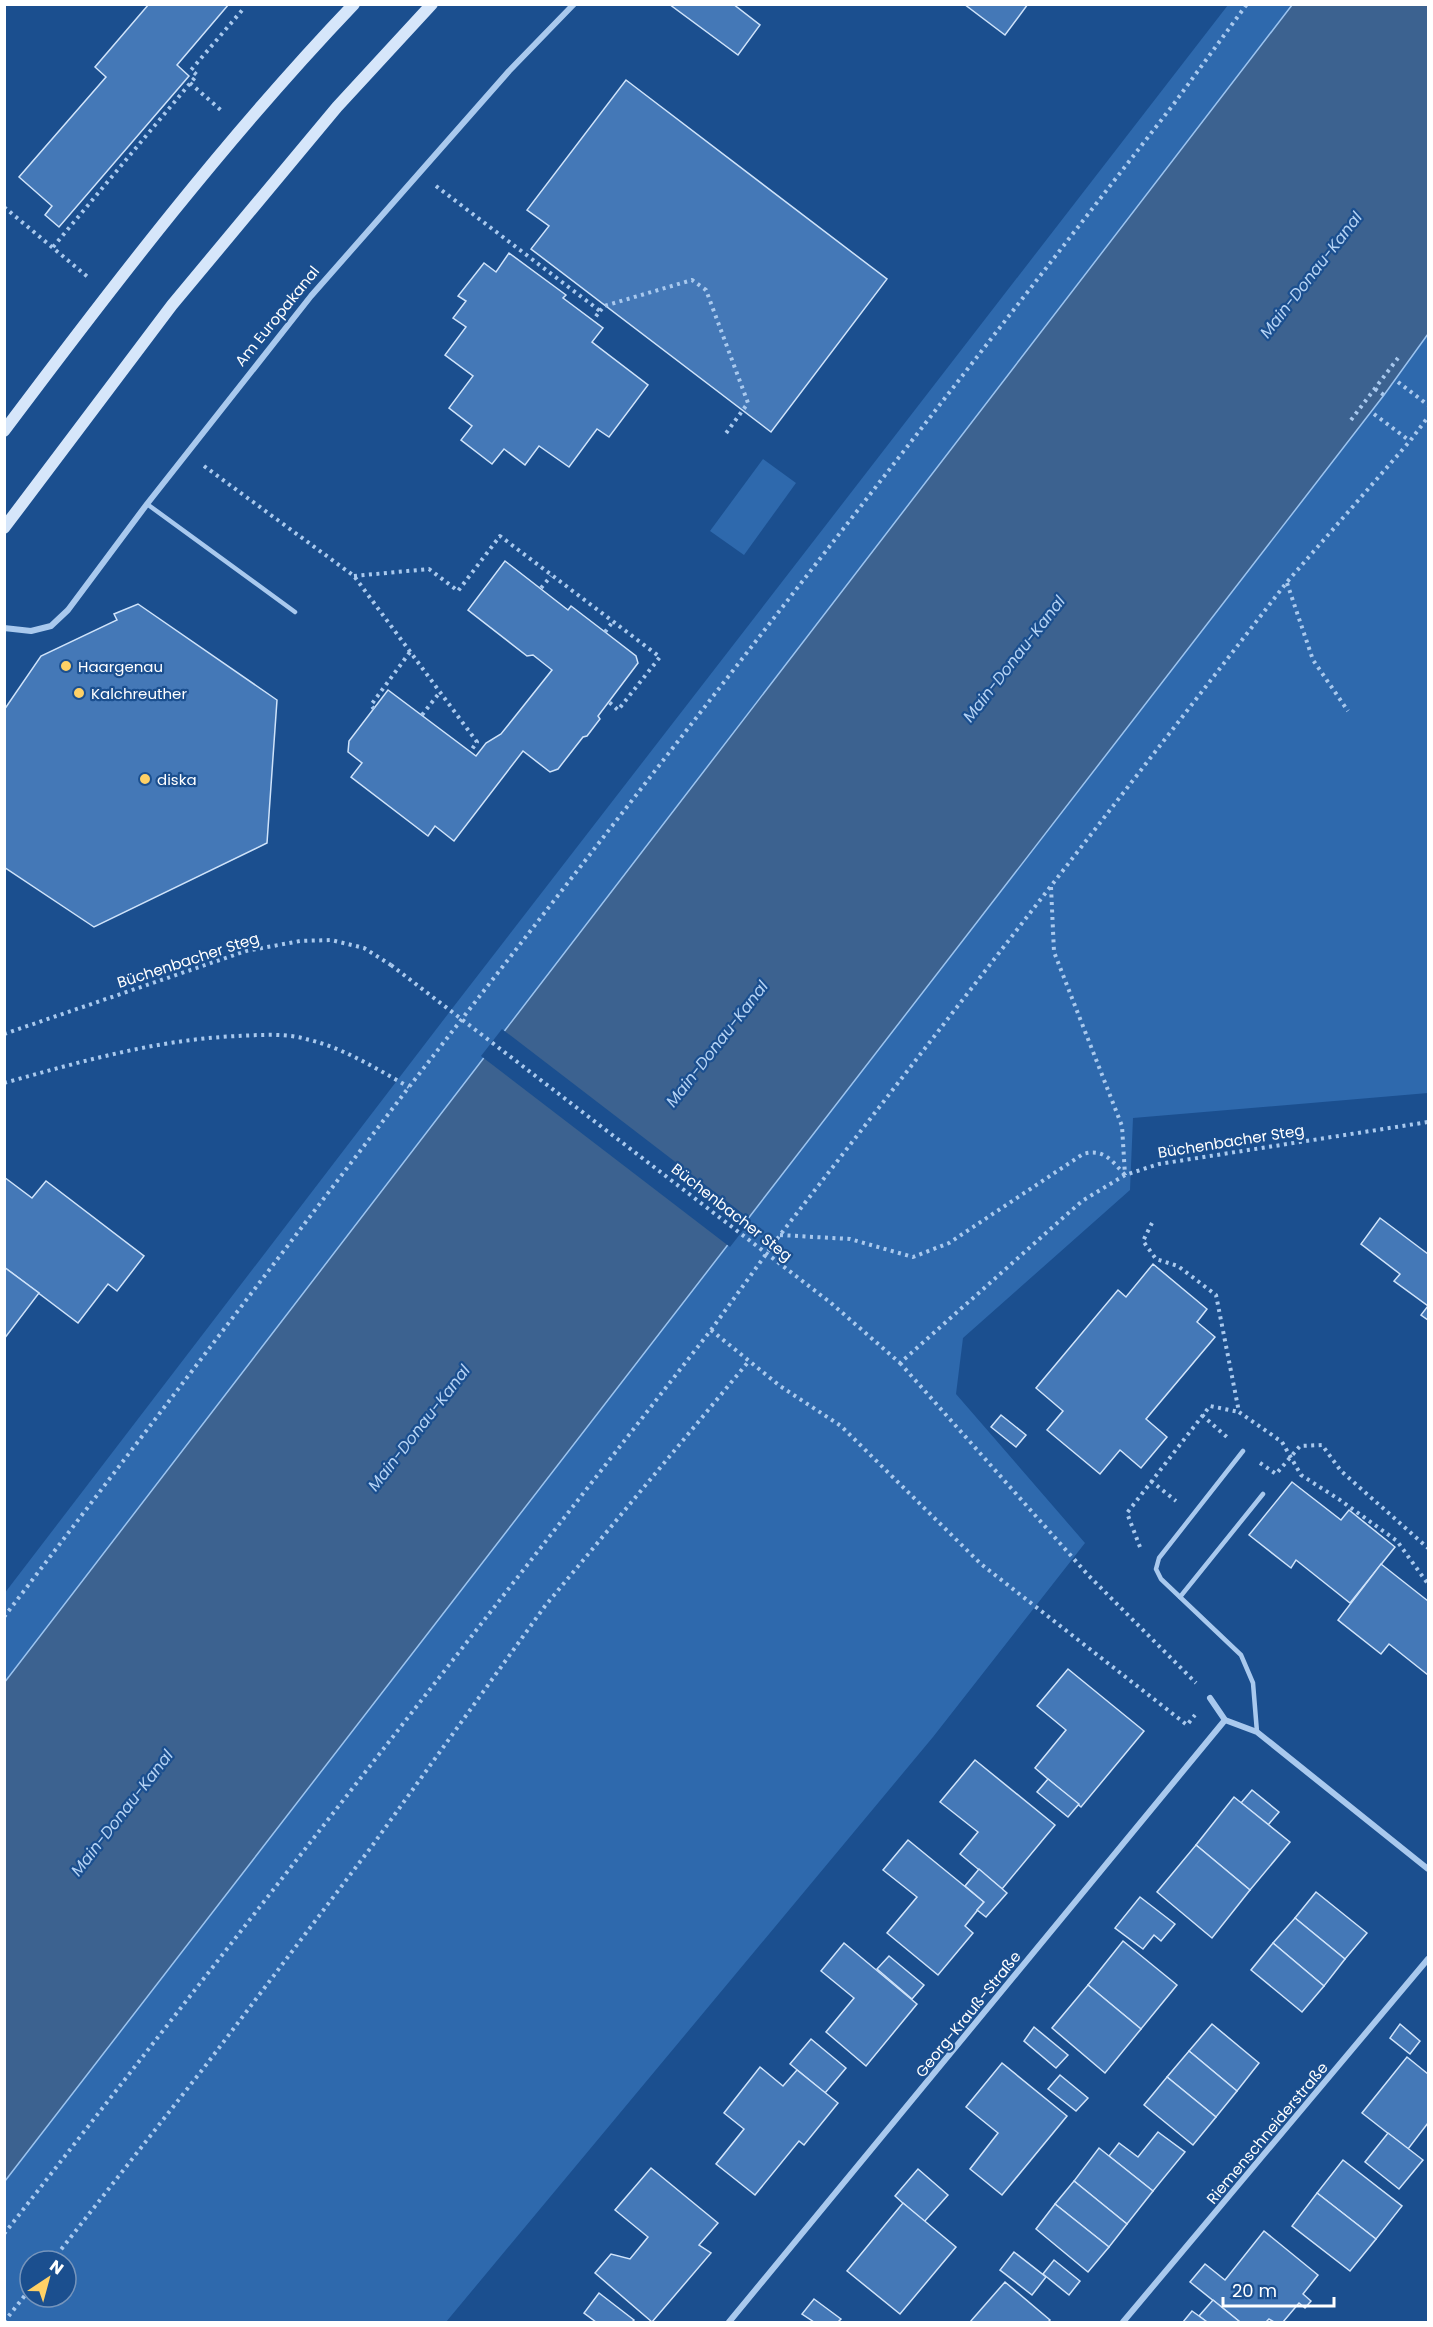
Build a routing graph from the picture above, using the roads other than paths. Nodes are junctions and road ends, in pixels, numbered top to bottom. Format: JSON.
{"nodes":[{"id":1,"x":354,"y":4,"type":"edge"},
{"id":2,"x":432,"y":4,"type":"edge"},
{"id":3,"x":573,"y":4,"type":"edge"},
{"id":4,"x":4,"y":431,"type":"edge"},
{"id":5,"x":147,"y":504,"type":"junction"},
{"id":6,"x":4,"y":528,"type":"edge"},
{"id":7,"x":295,"y":612,"type":"dead end"},
{"id":8,"x":4,"y":628,"type":"edge"},
{"id":9,"x":1243,"y":1451,"type":"road end"},
{"id":10,"x":1263,"y":1494,"type":"dead end"},
{"id":11,"x":1180,"y":1597,"type":"junction"},
{"id":12,"x":1210,"y":1698,"type":"road end"},
{"id":13,"x":1225,"y":1720,"type":"junction"},
{"id":14,"x":1257,"y":1732,"type":"junction"},
{"id":15,"x":1428,"y":1869,"type":"edge"},
{"id":16,"x":1428,"y":1959,"type":"edge"},
{"id":17,"x":729,"y":2322,"type":"edge"},
{"id":18,"x":1123,"y":2322,"type":"edge"}],
"edges":[{"from":1,"to":4,"type":"main road"},
{"from":2,"to":6,"type":"main road"},
{"from":3,"to":5,"type":"street","name":"Am Europakanal"},
{"from":5,"to":7,"type":"lane"},
{"from":5,"to":8,"type":"street","name":"Am Europakanal"},
{"from":9,"to":11,"type":"lane"},
{"from":10,"to":11,"type":"lane"},
{"from":11,"to":14,"type":"lane"},
{"from":12,"to":13,"type":"street"},
{"from":13,"to":14,"type":"street"},
{"from":13,"to":17,"type":"street","name":"Georg-Krauß-Straße"},
{"from":14,"to":15,"type":"street"},
{"from":16,"to":18,"type":"street","name":"Riemenschneiderstraße"}]}
